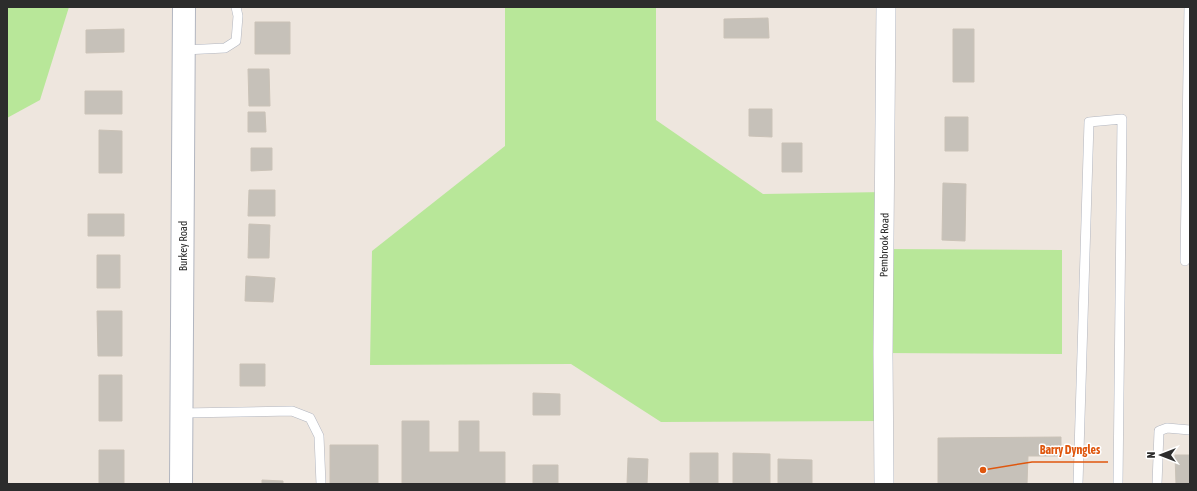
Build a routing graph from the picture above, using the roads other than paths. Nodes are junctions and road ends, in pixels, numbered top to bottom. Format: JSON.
{"nodes":[{"id":1,"x":184,"y":7,"type":"edge"},
{"id":2,"x":236,"y":7,"type":"edge"},
{"id":3,"x":886,"y":7,"type":"edge"},
{"id":4,"x":1189,"y":7,"type":"edge"},
{"id":5,"x":184,"y":50,"type":"junction"},
{"id":6,"x":1189,"y":110,"type":"edge"},
{"id":7,"x":1188,"y":151,"type":"edge"},
{"id":8,"x":1185,"y":261,"type":"dead end"},
{"id":9,"x":182,"y":413,"type":"junction"},
{"id":10,"x":1190,"y":430,"type":"edge"},
{"id":11,"x":181,"y":484,"type":"edge"},
{"id":12,"x":320,"y":484,"type":"edge"},
{"id":13,"x":884,"y":484,"type":"edge"},
{"id":14,"x":1078,"y":484,"type":"edge"},
{"id":15,"x":1118,"y":484,"type":"edge"},
{"id":16,"x":1157,"y":484,"type":"edge"}],
"edges":[{"from":1,"to":5,"type":"street","name":"Burkey Road"},
{"from":2,"to":5,"type":"lane"},
{"from":3,"to":13,"type":"street","name":"Pembrook Road"},
{"from":4,"to":6,"type":"lane"},
{"from":5,"to":9,"type":"street","name":"Burkey Road"},
{"from":6,"to":7,"type":"lane"},
{"from":7,"to":8,"type":"lane"},
{"from":9,"to":11,"type":"street","name":"Burkey Road"},
{"from":9,"to":12,"type":"lane"},
{"from":10,"to":16,"type":"lane"},
{"from":14,"to":15,"type":"lane"}]}
